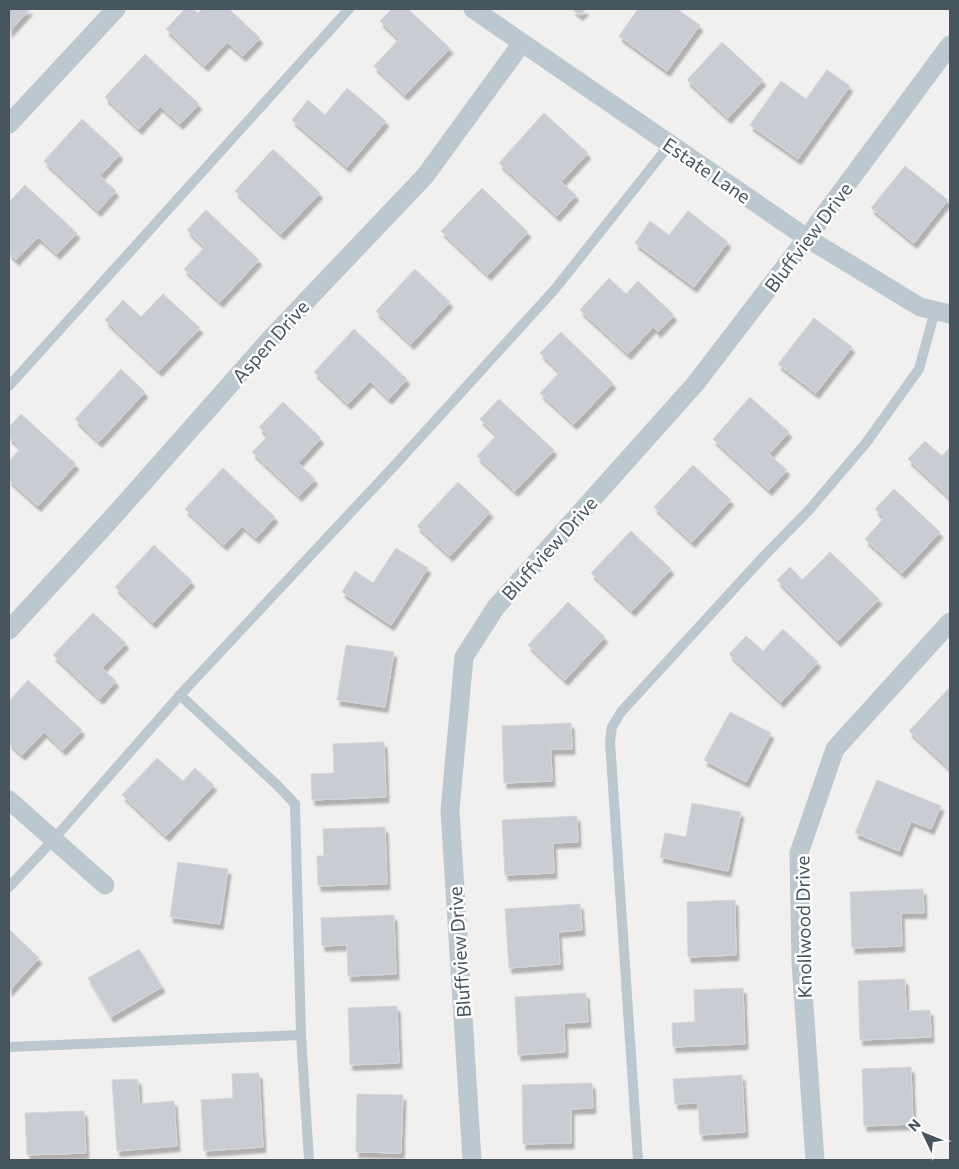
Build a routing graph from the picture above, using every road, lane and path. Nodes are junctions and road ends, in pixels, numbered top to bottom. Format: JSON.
{"nodes":[{"id":1,"x":116,"y":9,"type":"edge"},
{"id":2,"x":349,"y":9,"type":"edge"},
{"id":3,"x":473,"y":9,"type":"edge"},
{"id":4,"x":522,"y":43,"type":"junction"},
{"id":5,"x":950,"y":45,"type":"edge"},
{"id":6,"x":9,"y":124,"type":"edge"},
{"id":7,"x":670,"y":144,"type":"junction"},
{"id":8,"x":807,"y":238,"type":"junction"},
{"id":9,"x":942,"y":312,"type":"edge"},
{"id":10,"x":9,"y":386,"type":"edge"},
{"id":11,"x":950,"y":622,"type":"edge"},
{"id":12,"x":9,"y":630,"type":"edge"},
{"id":13,"x":180,"y":695,"type":"junction"},
{"id":14,"x":9,"y":800,"type":"edge"},
{"id":15,"x":53,"y":840,"type":"junction"},
{"id":16,"x":105,"y":885,"type":"dead end"},
{"id":17,"x":9,"y":887,"type":"edge"},
{"id":18,"x":301,"y":1035,"type":"junction"},
{"id":19,"x":9,"y":1047,"type":"edge"},
{"id":20,"x":309,"y":1160,"type":"edge"},
{"id":21,"x":472,"y":1160,"type":"edge"},
{"id":22,"x":638,"y":1160,"type":"edge"},
{"id":23,"x":815,"y":1160,"type":"edge"}],
"edges":[{"from":1,"to":6,"type":"street"},
{"from":2,"to":10,"type":"lane"},
{"from":3,"to":4,"type":"street","name":"Estate Lane"},
{"from":4,"to":7,"type":"street","name":"Estate Lane"},
{"from":4,"to":12,"type":"street","name":"Aspen Drive"},
{"from":5,"to":8,"type":"street","name":"Bluffview Drive"},
{"from":7,"to":8,"type":"street","name":"Estate Lane"},
{"from":7,"to":13,"type":"lane"},
{"from":8,"to":9,"type":"street","name":"Estate Lane"},
{"from":8,"to":21,"type":"street","name":"Bluffview Drive"},
{"from":9,"to":22,"type":"lane"},
{"from":11,"to":23,"type":"street","name":"Knollwood Drive"},
{"from":13,"to":15,"type":"lane"},
{"from":13,"to":18,"type":"lane"},
{"from":14,"to":15,"type":"street"},
{"from":15,"to":16,"type":"street"},
{"from":15,"to":17,"type":"lane"},
{"from":18,"to":19,"type":"lane"},
{"from":18,"to":20,"type":"lane"}]}
